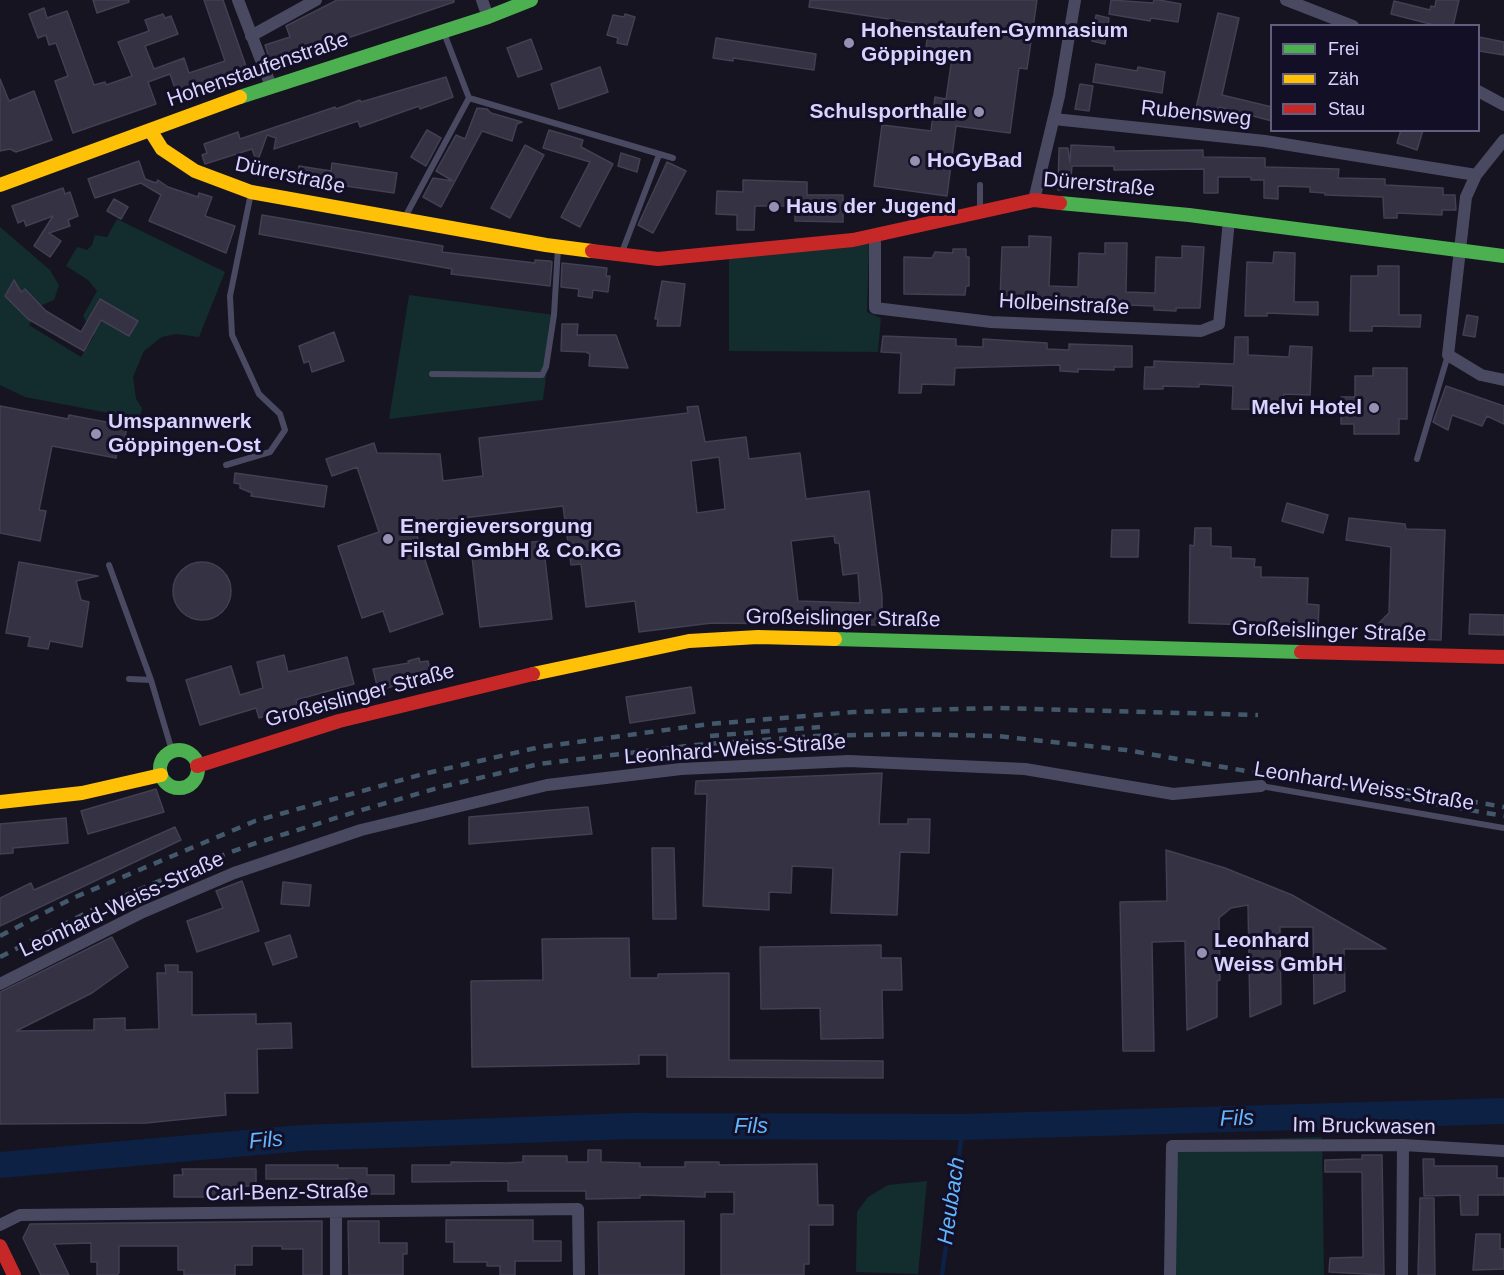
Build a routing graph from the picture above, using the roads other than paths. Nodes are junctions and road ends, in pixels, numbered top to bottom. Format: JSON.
{"nodes":[{"id":1,"x":238,"y":0,"type":"edge"},
{"id":2,"x":316,"y":0,"type":"edge"},
{"id":3,"x":482,"y":0,"type":"edge"},
{"id":4,"x":531,"y":0,"type":"edge"},
{"id":5,"x":1075,"y":0,"type":"edge"},
{"id":6,"x":1286,"y":0,"type":"edge"},
{"id":7,"x":488,"y":17,"type":"junction"},
{"id":8,"x":1348,"y":24,"type":"edge"},
{"id":9,"x":442,"y":30,"type":"junction"},
{"id":10,"x":251,"y":36,"type":"junction"},
{"id":11,"x":271,"y":86,"type":"junction"},
{"id":12,"x":1480,"y":91,"type":"edge"},
{"id":13,"x":469,"y":98,"type":"junction"},
{"id":14,"x":1504,"y":105,"type":"edge"},
{"id":15,"x":1054,"y":119,"type":"junction"},
{"id":16,"x":150,"y":130,"type":"junction"},
{"id":17,"x":1504,"y":140,"type":"edge"},
{"id":18,"x":659,"y":155,"type":"junction"},
{"id":19,"x":673,"y":158,"type":"dead end"},
{"id":20,"x":1476,"y":175,"type":"junction"},
{"id":21,"x":0,"y":185,"type":"edge"},
{"id":22,"x":980,"y":185,"type":"dead end"},
{"id":23,"x":251,"y":192,"type":"junction"},
{"id":24,"x":1034,"y":200,"type":"junction"},
{"id":25,"x":980,"y":212,"type":"junction"},
{"id":26,"x":404,"y":220,"type":"junction"},
{"id":27,"x":1229,"y":220,"type":"junction"},
{"id":28,"x":875,"y":235,"type":"junction"},
{"id":29,"x":558,"y":247,"type":"junction"},
{"id":30,"x":1458,"y":249,"type":"junction"},
{"id":31,"x":621,"y":255,"type":"junction"},
{"id":32,"x":1504,"y":256,"type":"edge"},
{"id":33,"x":1448,"y":355,"type":"junction"},
{"id":34,"x":432,"y":374,"type":"dead end"},
{"id":35,"x":1504,"y":380,"type":"edge"},
{"id":36,"x":1418,"y":459,"type":"dead end"},
{"id":37,"x":226,"y":465,"type":"dead end"},
{"id":38,"x":109,"y":566,"type":"dead end"},
{"id":39,"x":1504,"y":657,"type":"edge"},
{"id":40,"x":129,"y":679,"type":"dead end"},
{"id":41,"x":151,"y":680,"type":"junction"},
{"id":42,"x":172,"y":751,"type":"junction"},
{"id":43,"x":197,"y":766,"type":"junction"},
{"id":44,"x":161,"y":775,"type":"junction"},
{"id":45,"x":1261,"y":786,"type":"joint"},
{"id":46,"x":0,"y":802,"type":"edge"},
{"id":47,"x":1504,"y":828,"type":"edge"},
{"id":48,"x":0,"y":984,"type":"edge"},
{"id":49,"x":1403,"y":1145,"type":"junction"},
{"id":50,"x":1504,"y":1151,"type":"edge"},
{"id":51,"x":336,"y":1212,"type":"junction"},
{"id":52,"x":0,"y":1225,"type":"edge"},
{"id":53,"x":0,"y":1246,"type":"edge"},
{"id":54,"x":14,"y":1275,"type":"edge"},
{"id":55,"x":336,"y":1275,"type":"edge"},
{"id":56,"x":579,"y":1275,"type":"edge"},
{"id":57,"x":1170,"y":1275,"type":"edge"},
{"id":58,"x":1402,"y":1275,"type":"edge"}],
"edges":[{"from":1,"to":10,"type":"street"},
{"from":2,"to":10,"type":"street"},
{"from":3,"to":7,"type":"street"},
{"from":4,"to":7,"type":"main road","name":"Hohenstaufenstraße"},
{"from":5,"to":15,"type":"street"},
{"from":6,"to":8,"type":"street"},
{"from":7,"to":9,"type":"main road","name":"Hohenstaufenstraße"},
{"from":9,"to":11,"type":"main road","name":"Hohenstaufenstraße"},
{"from":9,"to":13,"type":"lane"},
{"from":10,"to":11,"type":"street"},
{"from":11,"to":16,"type":"main road","name":"Hohenstaufenstraße"},
{"from":12,"to":14,"type":"street"},
{"from":13,"to":18,"type":"lane"},
{"from":13,"to":26,"type":"lane"},
{"from":15,"to":20,"type":"street","name":"Rubensweg"},
{"from":15,"to":24,"type":"street"},
{"from":16,"to":21,"type":"main road","name":"Hohenstaufenstraße"},
{"from":16,"to":23,"type":"main road","name":"Dürerstraße"},
{"from":17,"to":20,"type":"street"},
{"from":18,"to":19,"type":"lane"},
{"from":18,"to":31,"type":"lane"},
{"from":20,"to":30,"type":"street"},
{"from":22,"to":25,"type":"lane"},
{"from":23,"to":26,"type":"main road","name":"Dürerstraße"},
{"from":23,"to":37,"type":"lane"},
{"from":24,"to":25,"type":"main road","name":"Dürerstraße"},
{"from":24,"to":27,"type":"main road","name":"Dürerstraße"},
{"from":25,"to":28,"type":"main road","name":"Dürerstraße"},
{"from":26,"to":29,"type":"main road","name":"Dürerstraße"},
{"from":27,"to":28,"type":"street","name":"Holbeinstraße"},
{"from":27,"to":30,"type":"main road","name":"Dürerstraße"},
{"from":28,"to":31,"type":"main road","name":"Dürerstraße"},
{"from":29,"to":31,"type":"main road","name":"Dürerstraße"},
{"from":29,"to":34,"type":"lane"},
{"from":30,"to":32,"type":"main road","name":"Dürerstraße"},
{"from":30,"to":33,"type":"street"},
{"from":33,"to":35,"type":"street"},
{"from":33,"to":36,"type":"lane"},
{"from":38,"to":41,"type":"lane"},
{"from":39,"to":43,"type":"main road","name":"Großeislinger Straße"},
{"from":40,"to":41,"type":"lane"},
{"from":41,"to":42,"type":"lane"},
{"from":42,"to":43,"type":"main road"},
{"from":42,"to":44,"type":"main road"},
{"from":43,"to":44,"type":"main road"},
{"from":44,"to":46,"type":"main road"},
{"from":45,"to":47,"type":"lane","name":"Leonhard-Weiss-Straße"},
{"from":45,"to":48,"type":"street","name":"Leonhard-Weiss-Straße"},
{"from":49,"to":50,"type":"street","name":"Im Bruckwasen"},
{"from":49,"to":57,"type":"street","name":"Im Bruckwasen"},
{"from":49,"to":58,"type":"street"},
{"from":51,"to":52,"type":"street","name":"Carl-Benz-Straße"},
{"from":51,"to":55,"type":"street"},
{"from":51,"to":56,"type":"street","name":"Carl-Benz-Straße"},
{"from":53,"to":54,"type":"main road"}]}
